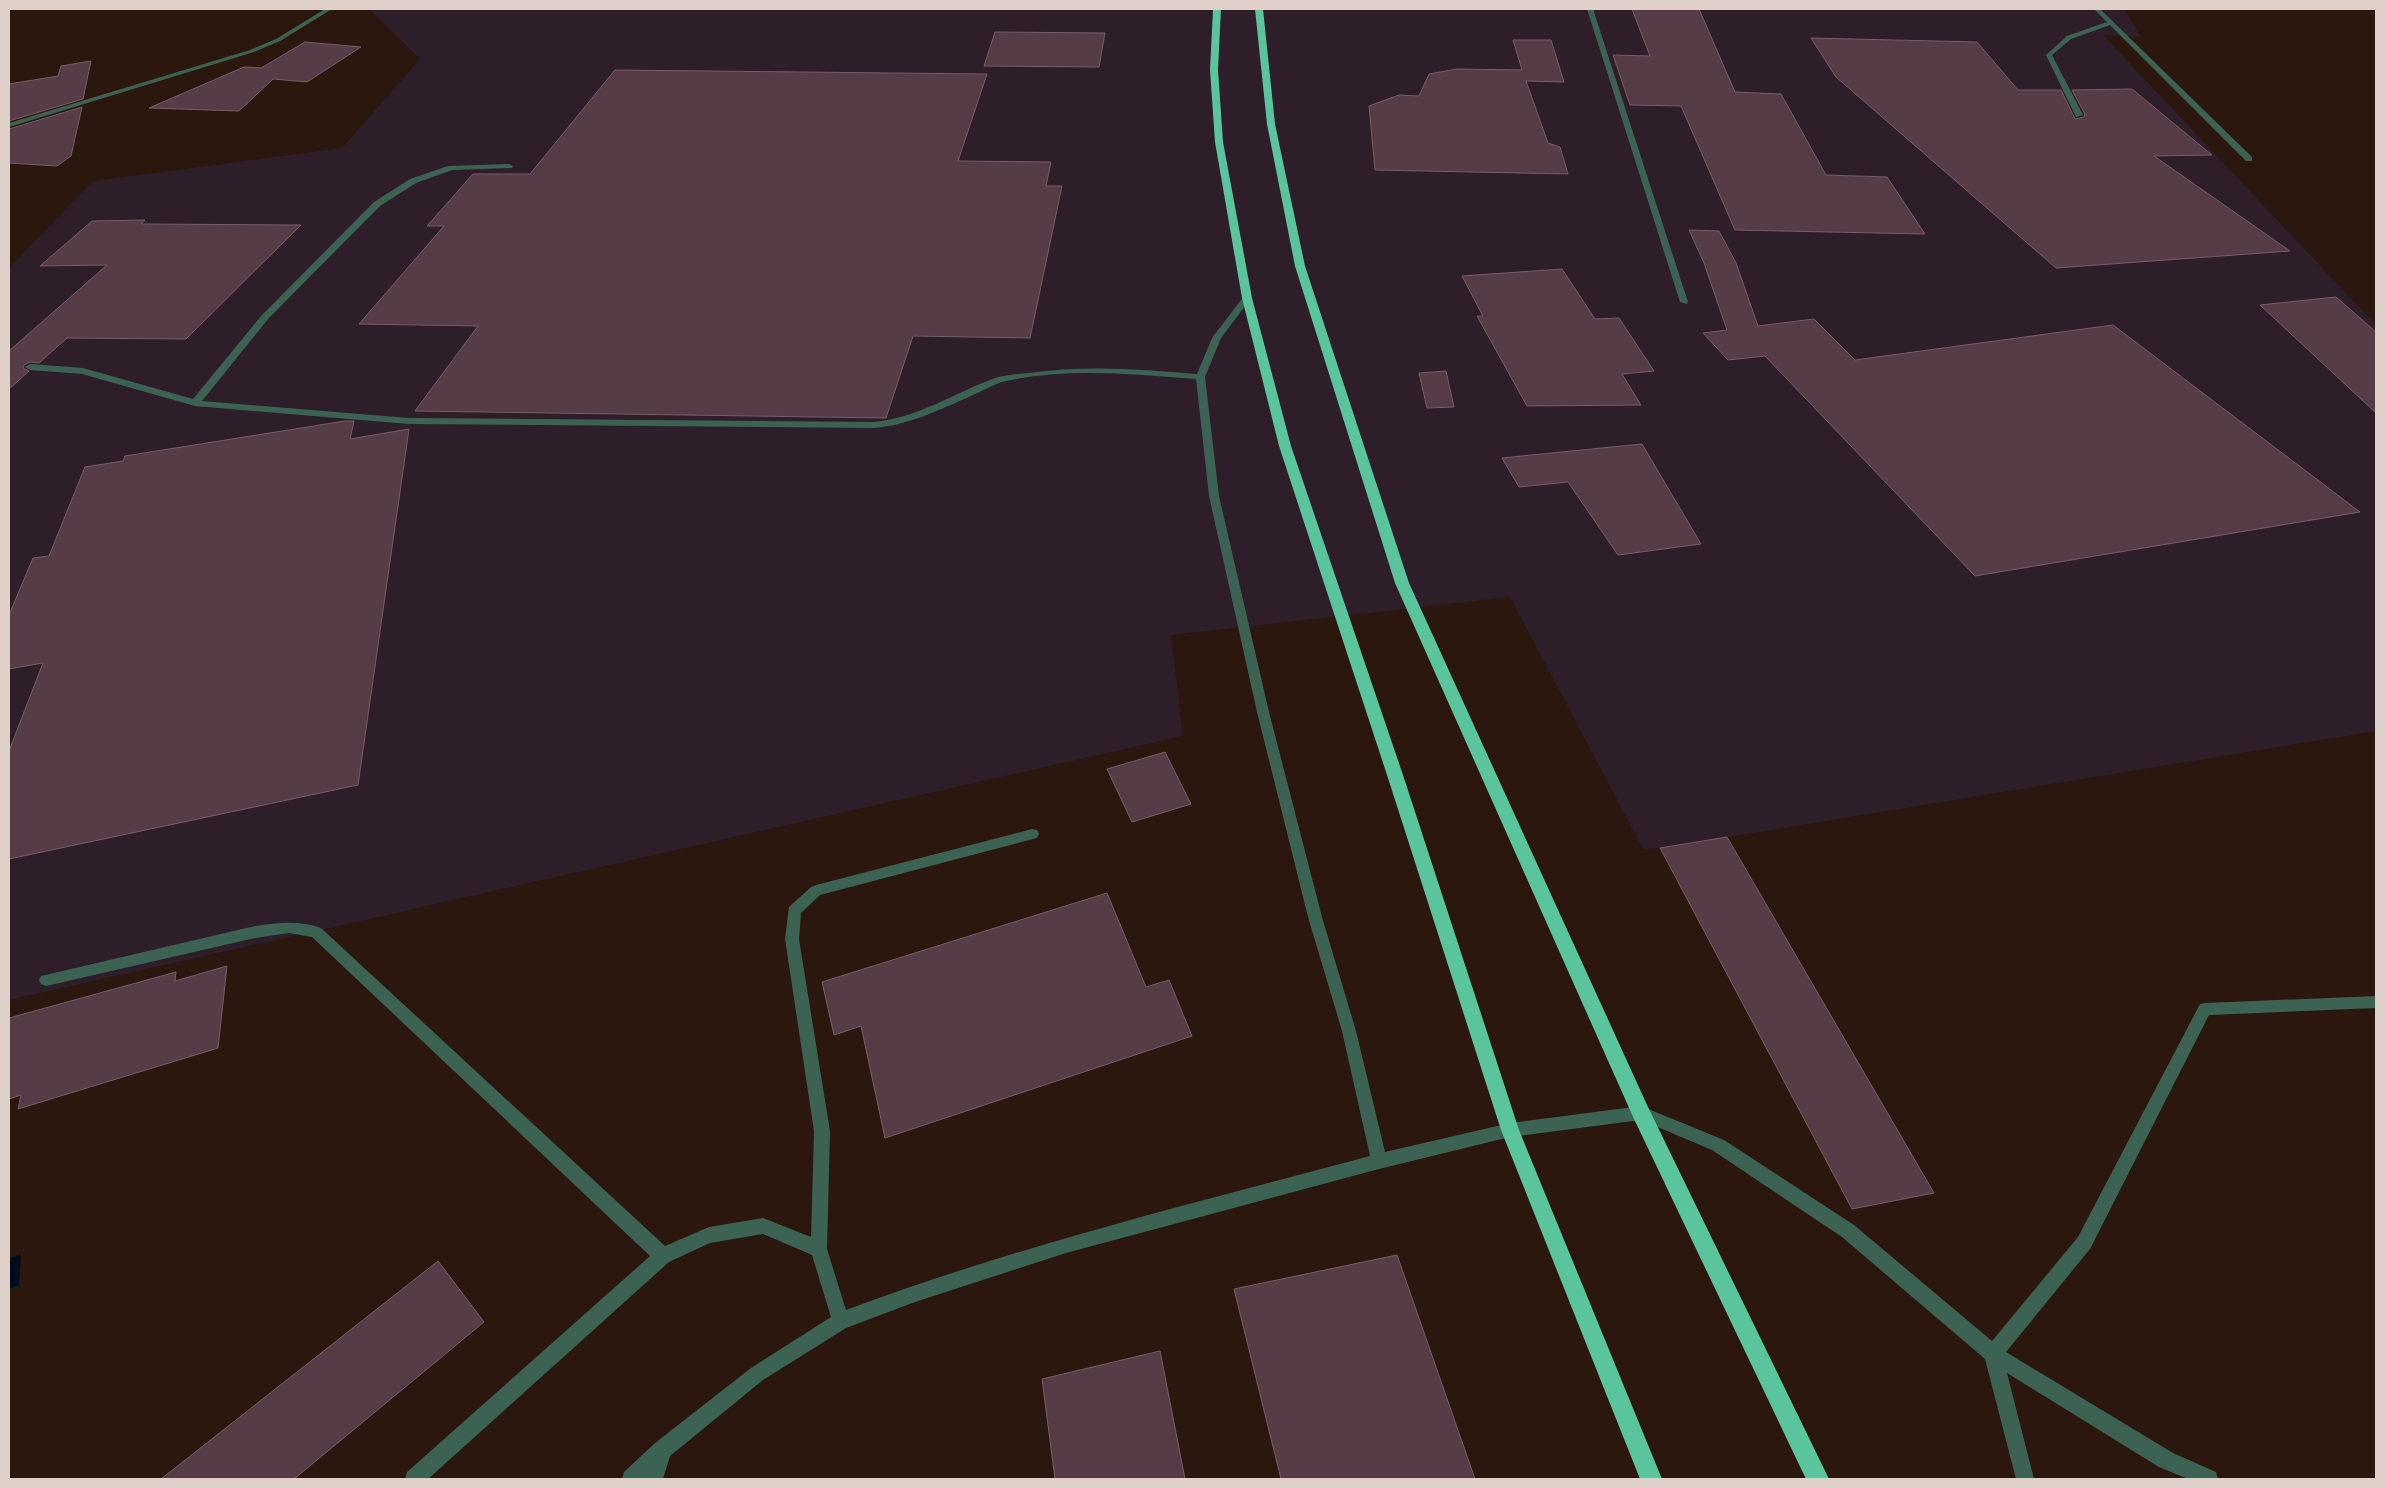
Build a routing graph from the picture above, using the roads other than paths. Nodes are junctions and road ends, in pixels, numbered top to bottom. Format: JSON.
{"nodes":[{"id":1,"x":329,"y":9,"type":"edge"},
{"id":2,"x":1217,"y":9,"type":"edge"},
{"id":3,"x":1258,"y":9,"type":"edge"},
{"id":4,"x":1590,"y":9,"type":"edge"},
{"id":5,"x":2097,"y":9,"type":"edge"},
{"id":6,"x":2111,"y":24,"type":"junction"},
{"id":7,"x":2079,"y":115,"type":"dead end"},
{"id":8,"x":9,"y":125,"type":"edge"},
{"id":9,"x":2249,"y":160,"type":"dead end"},
{"id":10,"x":509,"y":166,"type":"dead end"},
{"id":11,"x":1247,"y":298,"type":"junction"},
{"id":12,"x":1684,"y":302,"type":"dead end"},
{"id":13,"x":30,"y":367,"type":"dead end"},
{"id":14,"x":1200,"y":377,"type":"junction"},
{"id":15,"x":195,"y":403,"type":"junction"},
{"id":16,"x":1032,"y":834,"type":"dead end"},
{"id":17,"x":46,"y":980,"type":"dead end"},
{"id":18,"x":2376,"y":1002,"type":"edge"},
{"id":19,"x":1641,"y":1113,"type":"junction"},
{"id":20,"x":1510,"y":1130,"type":"junction"},
{"id":21,"x":1379,"y":1161,"type":"junction"},
{"id":22,"x":819,"y":1249,"type":"junction"},
{"id":23,"x":663,"y":1256,"type":"junction"},
{"id":24,"x":840,"y":1321,"type":"junction"},
{"id":25,"x":1993,"y":1354,"type":"junction"},
{"id":26,"x":662,"y":1450,"type":"junction"},
{"id":27,"x":414,"y":1479,"type":"edge"},
{"id":28,"x":631,"y":1479,"type":"edge"},
{"id":29,"x":654,"y":1479,"type":"edge"},
{"id":30,"x":1651,"y":1479,"type":"edge"},
{"id":31,"x":1818,"y":1479,"type":"edge"},
{"id":32,"x":2025,"y":1479,"type":"edge"},
{"id":33,"x":2209,"y":1479,"type":"edge"}],
"edges":[{"from":1,"to":8,"type":"street"},
{"from":2,"to":11,"type":"highway"},
{"from":3,"to":19,"type":"highway"},
{"from":4,"to":12,"type":"street"},
{"from":5,"to":6,"type":"street"},
{"from":6,"to":7,"type":"street"},
{"from":6,"to":9,"type":"street"},
{"from":10,"to":15,"type":"street"},
{"from":11,"to":14,"type":"street"},
{"from":11,"to":20,"type":"highway"},
{"from":13,"to":15,"type":"street"},
{"from":14,"to":15,"type":"street"},
{"from":14,"to":21,"type":"street"},
{"from":16,"to":22,"type":"street"},
{"from":17,"to":23,"type":"street"},
{"from":18,"to":25,"type":"street"},
{"from":19,"to":20,"type":"street"},
{"from":19,"to":25,"type":"street"},
{"from":19,"to":31,"type":"highway"},
{"from":20,"to":21,"type":"street"},
{"from":20,"to":30,"type":"highway"},
{"from":21,"to":24,"type":"street"},
{"from":22,"to":23,"type":"street"},
{"from":22,"to":24,"type":"street"},
{"from":23,"to":27,"type":"street"},
{"from":24,"to":26,"type":"street"},
{"from":25,"to":32,"type":"street"},
{"from":25,"to":33,"type":"street"},
{"from":26,"to":28,"type":"street"},
{"from":26,"to":29,"type":"street"}]}
